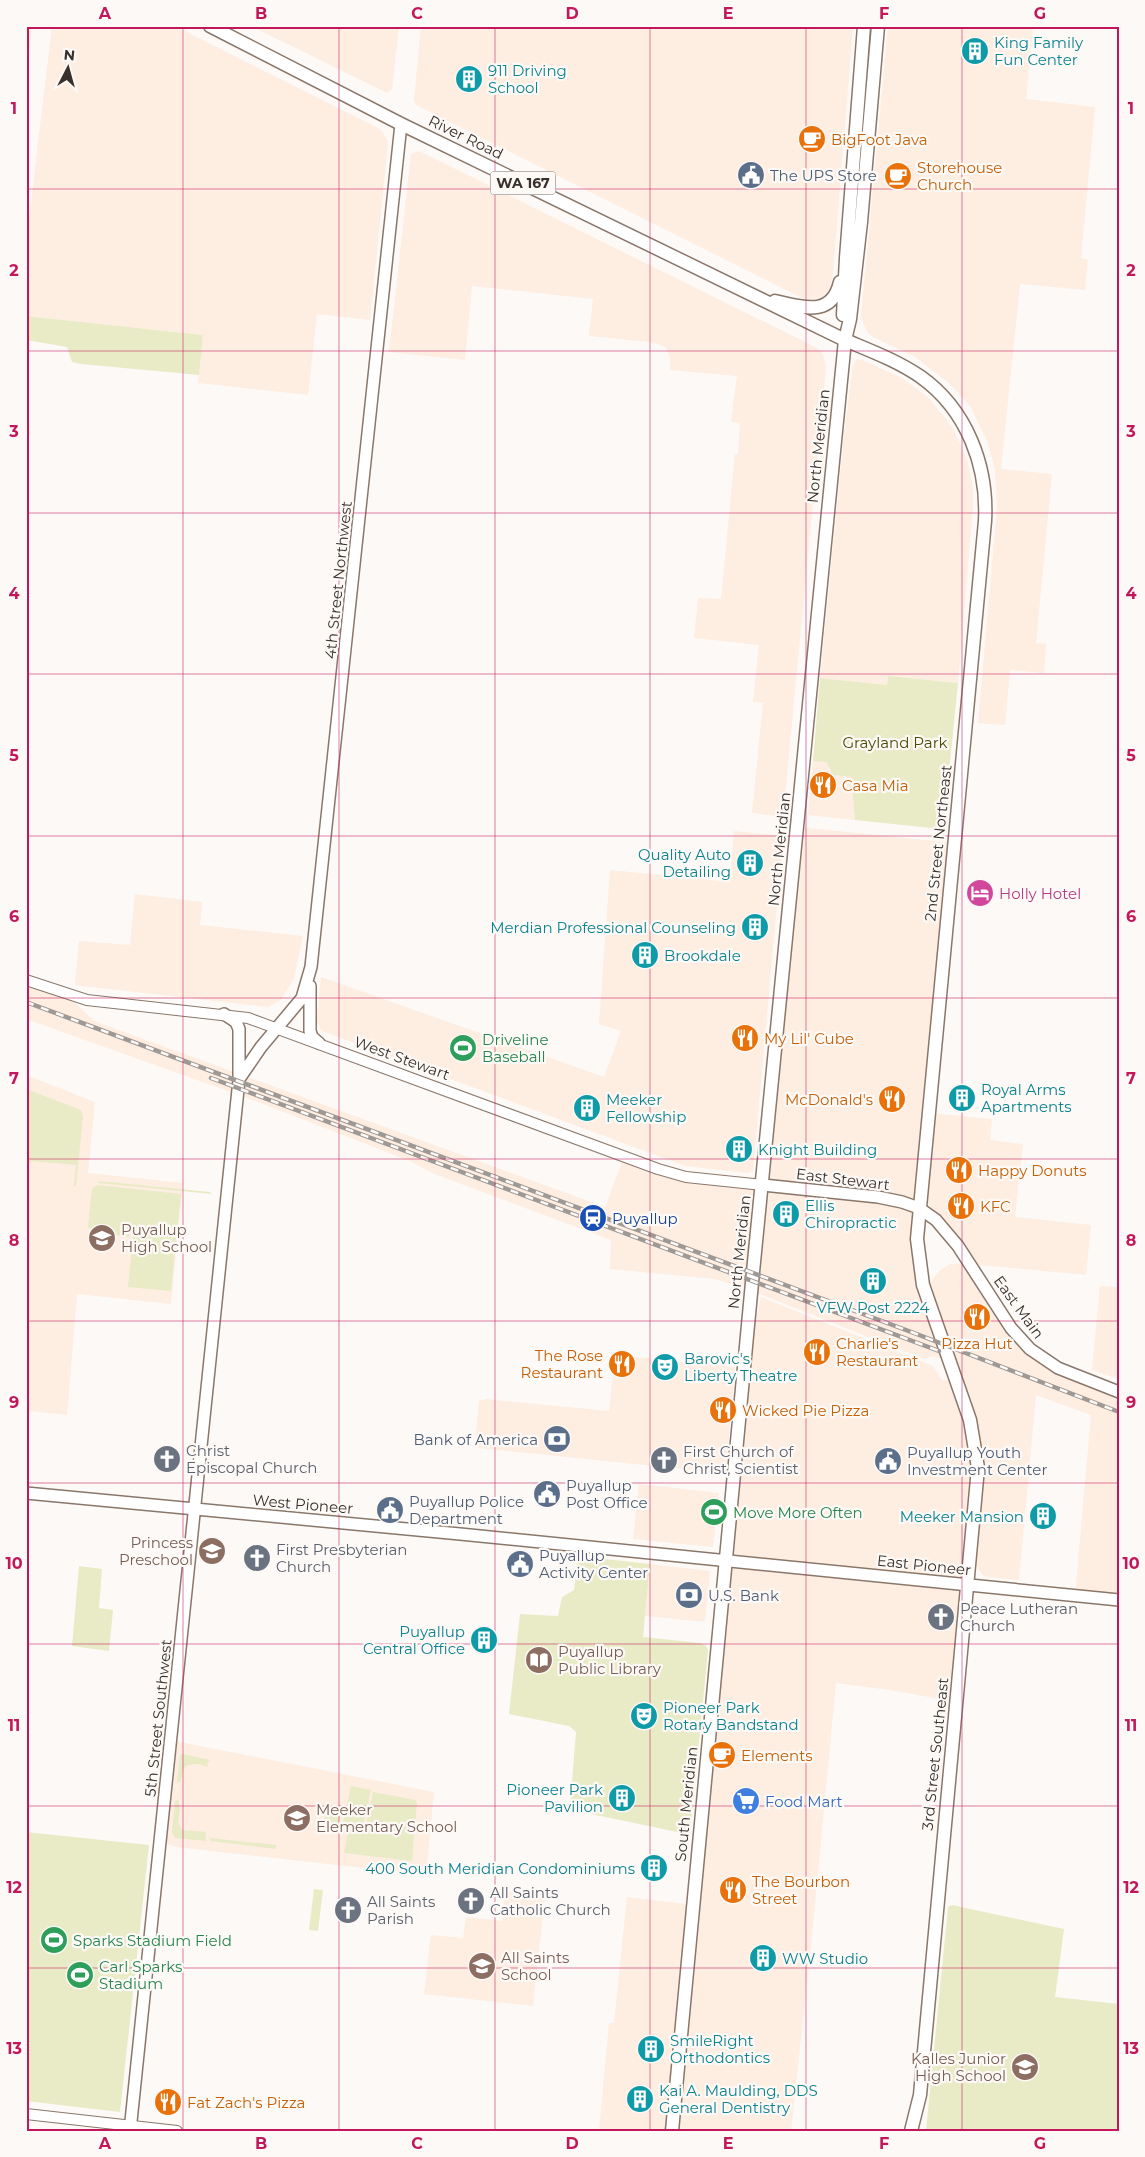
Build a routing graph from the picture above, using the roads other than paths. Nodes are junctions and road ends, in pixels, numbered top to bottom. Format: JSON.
{"nodes":[{"id":1,"x":210,"y":26,"type":"edge"},
{"id":2,"x":864,"y":26,"type":"edge"},
{"id":3,"x":878,"y":26,"type":"edge"},
{"id":4,"x":401,"y":124,"type":"junction"},
{"id":5,"x":846,"y":258,"type":"junction"},
{"id":6,"x":750,"y":294,"type":"junction"},
{"id":7,"x":845,"y":340,"type":"junction"},
{"id":8,"x":893,"y":361,"type":"junction"},
{"id":9,"x":841,"y":382,"type":"junction"},
{"id":10,"x":311,"y":967,"type":"junction"},
{"id":11,"x":26,"y":980,"type":"edge"},
{"id":12,"x":224,"y":1014,"type":"junction"},
{"id":13,"x":278,"y":1028,"type":"junction"},
{"id":14,"x":319,"y":1043,"type":"junction"},
{"id":15,"x":238,"y":1080,"type":"junction"},
{"id":16,"x":763,"y":1185,"type":"junction"},
{"id":17,"x":919,"y":1208,"type":"junction"},
{"id":18,"x":746,"y":1361,"type":"joint"},
{"id":19,"x":957,"y":1381,"type":"joint"},
{"id":20,"x":1119,"y":1392,"type":"edge"},
{"id":21,"x":26,"y":1493,"type":"edge"},
{"id":22,"x":195,"y":1509,"type":"junction"},
{"id":23,"x":726,"y":1561,"type":"junction"},
{"id":24,"x":968,"y":1585,"type":"junction"},
{"id":25,"x":1119,"y":1600,"type":"edge"},
{"id":26,"x":26,"y":2114,"type":"edge"},
{"id":27,"x":130,"y":2128,"type":"edge"},
{"id":28,"x":177,"y":2131,"type":"edge"},
{"id":29,"x":672,"y":2131,"type":"edge"},
{"id":30,"x":911,"y":2131,"type":"edge"}],
"edges":[{"from":1,"to":4,"type":"main road","name":"River Road","number":"WA 167"},
{"from":2,"to":5,"type":"main road","name":"North Meridian","number":"WA 167"},
{"from":3,"to":7,"type":"main road","name":"North Meridian"},
{"from":4,"to":6,"type":"main road","name":"River Road","number":"WA 167"},
{"from":4,"to":10,"type":"main road","name":"4th Street Northwest"},
{"from":5,"to":6,"type":"main road","number":"WA 167"},
{"from":5,"to":7,"type":"main road","name":"North Meridian"},
{"from":6,"to":7,"type":"main road","name":"River Road","number":"WA 167"},
{"from":7,"to":8,"type":"main road","name":"2nd Street Northeast"},
{"from":7,"to":9,"type":"main road","name":"North Meridian"},
{"from":8,"to":9,"type":"main road"},
{"from":8,"to":17,"type":"main road","name":"2nd Street Northeast"},
{"from":9,"to":16,"type":"main road","name":"North Meridian"},
{"from":10,"to":13,"type":"main road","name":"4th Street Northwest"},
{"from":10,"to":14,"type":"main road"},
{"from":11,"to":12,"type":"street","name":"West Stewart"},
{"from":12,"to":13,"type":"street","name":"West Stewart"},
{"from":12,"to":15,"type":"main road","name":"5th Street Southwest"},
{"from":13,"to":14,"type":"street","name":"West Stewart"},
{"from":13,"to":15,"type":"main road","name":"4th Street Northwest"},
{"from":14,"to":16,"type":"street","name":"West Stewart"},
{"from":15,"to":22,"type":"main road","name":"5th Street Southwest"},
{"from":16,"to":17,"type":"main road","name":"East Stewart"},
{"from":16,"to":18,"type":"main road","name":"North Meridian"},
{"from":17,"to":19,"type":"main road","name":"2nd Street Northeast"},
{"from":17,"to":20,"type":"main road","name":"East Main"},
{"from":18,"to":23,"type":"main road","name":"South Meridian"},
{"from":19,"to":24,"type":"main road","name":"3rd Street Southeast"},
{"from":21,"to":22,"type":"main road","name":"West Pioneer"},
{"from":22,"to":23,"type":"main road","name":"West Pioneer"},
{"from":22,"to":27,"type":"main road","name":"5th Street Southwest"},
{"from":23,"to":24,"type":"main road","name":"East Pioneer"},
{"from":23,"to":29,"type":"main road","name":"South Meridian"},
{"from":24,"to":25,"type":"main road","name":"East Pioneer"},
{"from":24,"to":30,"type":"main road","name":"3rd Street Southeast"},
{"from":26,"to":27,"type":"street"},
{"from":27,"to":28,"type":"street"}]}
